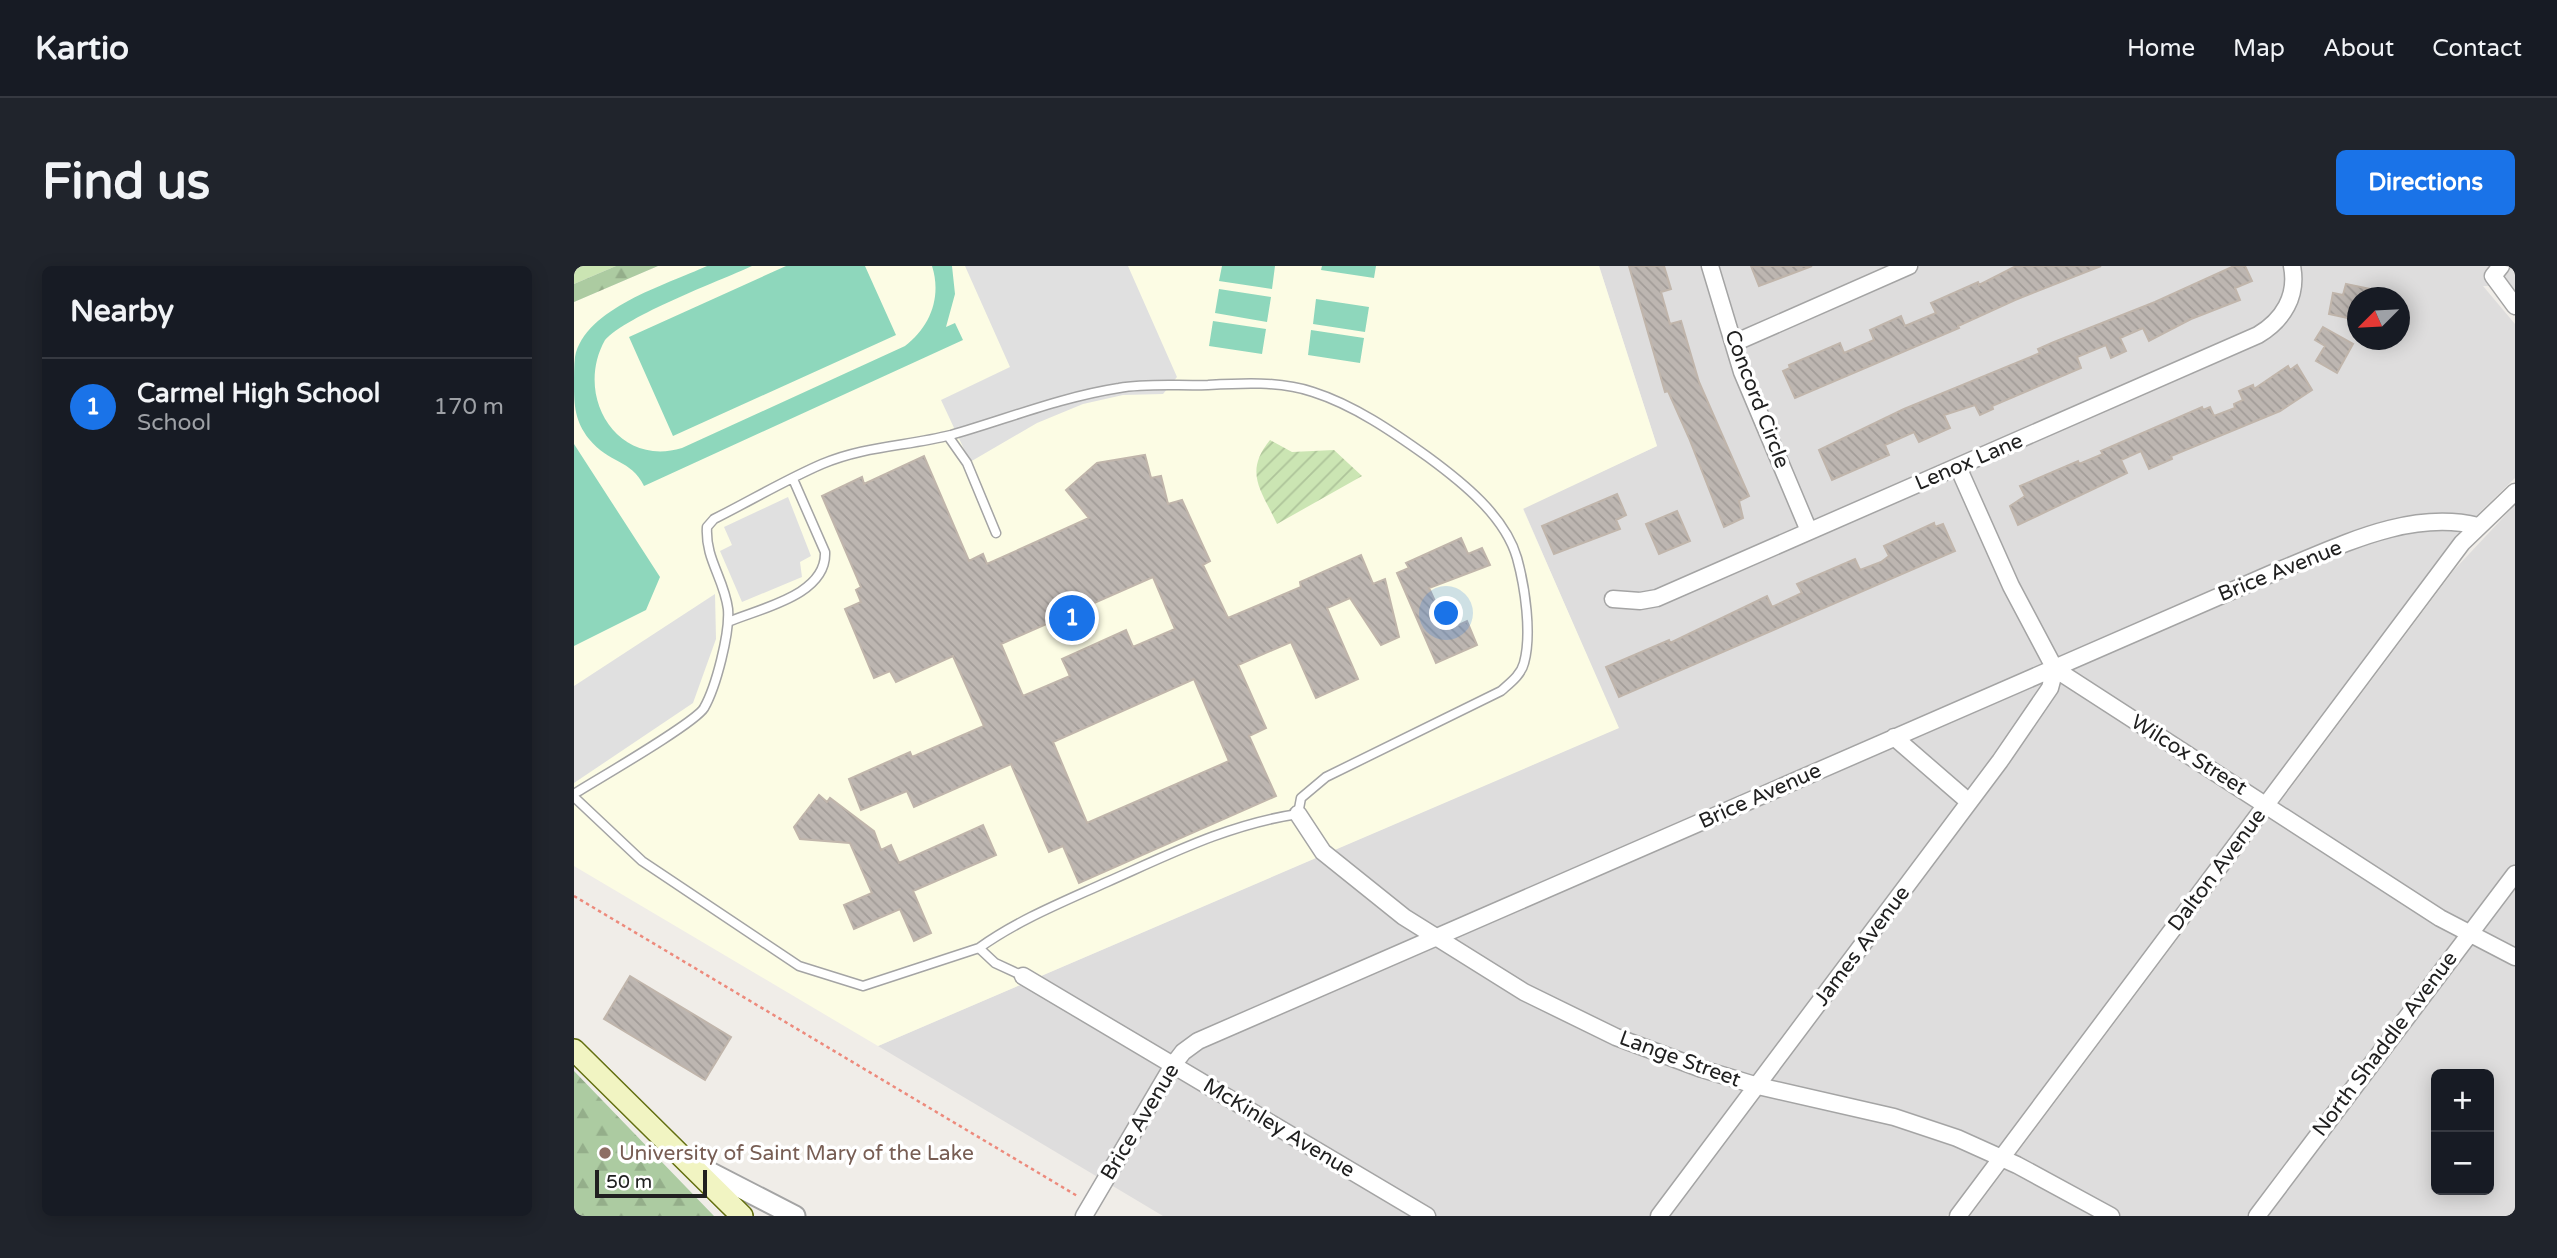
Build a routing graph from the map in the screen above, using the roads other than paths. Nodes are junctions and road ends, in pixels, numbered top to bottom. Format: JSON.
{"nodes":[{"id":1,"x":1710,"y":266,"type":"edge"},
{"id":2,"x":1909,"y":266,"type":"edge"},
{"id":3,"x":2501,"y":266,"type":"edge"},
{"id":4,"x":2293,"y":274,"type":"edge"},
{"id":5,"x":2515,"y":306,"type":"edge"},
{"id":6,"x":1734,"y":343,"type":"junction"},
{"id":7,"x":948,"y":436,"type":"junction"},
{"id":8,"x":1958,"y":467,"type":"junction"},
{"id":9,"x":793,"y":479,"type":"junction"},
{"id":10,"x":2515,"y":492,"type":"edge"},
{"id":11,"x":2478,"y":526,"type":"junction"},
{"id":12,"x":1809,"y":531,"type":"junction"},
{"id":13,"x":996,"y":533,"type":"dead end"},
{"id":14,"x":1613,"y":599,"type":"dead end"},
{"id":15,"x":727,"y":622,"type":"junction"},
{"id":16,"x":2055,"y":669,"type":"junction"},
{"id":17,"x":1894,"y":737,"type":"junction"},
{"id":18,"x":574,"y":795,"type":"edge"},
{"id":19,"x":1969,"y":802,"type":"junction"},
{"id":20,"x":2267,"y":804,"type":"junction"},
{"id":21,"x":1297,"y":814,"type":"junction"},
{"id":22,"x":2515,"y":873,"type":"edge"},
{"id":23,"x":2468,"y":934,"type":"junction"},
{"id":24,"x":1434,"y":938,"type":"junction"},
{"id":25,"x":979,"y":948,"type":"junction"},
{"id":26,"x":2515,"y":957,"type":"edge"},
{"id":27,"x":1023,"y":976,"type":"joint"},
{"id":28,"x":574,"y":1050,"type":"edge"},
{"id":29,"x":1173,"y":1065,"type":"junction"},
{"id":30,"x":1758,"y":1086,"type":"junction"},
{"id":31,"x":683,"y":1158,"type":"junction"},
{"id":32,"x":2001,"y":1158,"type":"junction"},
{"id":33,"x":1087,"y":1210,"type":"edge"},
{"id":34,"x":742,"y":1216,"type":"edge"},
{"id":35,"x":795,"y":1216,"type":"edge"},
{"id":36,"x":1427,"y":1216,"type":"edge"},
{"id":37,"x":1659,"y":1216,"type":"edge"},
{"id":38,"x":1958,"y":1216,"type":"edge"},
{"id":39,"x":2110,"y":1216,"type":"edge"},
{"id":40,"x":2258,"y":1216,"type":"edge"}],
"edges":[{"from":1,"to":6,"type":"street","name":"Concord Circle"},
{"from":2,"to":6,"type":"street"},
{"from":3,"to":5,"type":"street"},
{"from":4,"to":8,"type":"street","name":"Lenox Lane"},
{"from":6,"to":12,"type":"street","name":"Concord Circle"},
{"from":7,"to":9,"type":"lane"},
{"from":7,"to":13,"type":"lane"},
{"from":7,"to":21,"type":"lane"},
{"from":8,"to":12,"type":"street","name":"Lenox Lane"},
{"from":8,"to":16,"type":"street","name":"Wilcox Street"},
{"from":9,"to":15,"type":"lane"},
{"from":9,"to":15,"type":"lane"},
{"from":10,"to":11,"type":"street"},
{"from":11,"to":16,"type":"street","name":"Brice Avenue"},
{"from":11,"to":20,"type":"street","name":"Dalton Avenue"},
{"from":12,"to":14,"type":"street","name":"Lenox Lane"},
{"from":15,"to":18,"type":"lane"},
{"from":16,"to":17,"type":"street","name":"Brice Avenue"},
{"from":16,"to":19,"type":"street","name":"James Avenue"},
{"from":16,"to":20,"type":"street","name":"Wilcox Street"},
{"from":17,"to":19,"type":"street"},
{"from":17,"to":24,"type":"street","name":"Brice Avenue"},
{"from":18,"to":25,"type":"lane"},
{"from":19,"to":30,"type":"street","name":"James Avenue"},
{"from":20,"to":23,"type":"street","name":"Wilcox Street"},
{"from":20,"to":32,"type":"street","name":"Dalton Avenue"},
{"from":21,"to":24,"type":"street","name":"Lange Street"},
{"from":21,"to":25,"type":"lane"},
{"from":22,"to":23,"type":"street","name":"North Shaddle Avenue"},
{"from":23,"to":26,"type":"street","name":"Wilcox Street"},
{"from":23,"to":40,"type":"street","name":"North Shaddle Avenue"},
{"from":24,"to":29,"type":"street","name":"Brice Avenue"},
{"from":24,"to":30,"type":"street","name":"Lange Street"},
{"from":25,"to":27,"type":"lane"},
{"from":27,"to":29,"type":"street","name":"McKinley Avenue"},
{"from":28,"to":31,"type":"main road"},
{"from":29,"to":33,"type":"street","name":"Brice Avenue"},
{"from":29,"to":36,"type":"street","name":"McKinley Avenue"},
{"from":30,"to":32,"type":"street","name":"Lange Street"},
{"from":30,"to":37,"type":"street","name":"James Avenue"},
{"from":31,"to":34,"type":"main road"},
{"from":31,"to":35,"type":"street"},
{"from":32,"to":38,"type":"street","name":"Dalton Avenue"},
{"from":32,"to":39,"type":"street","name":"Lange Street"}]}
